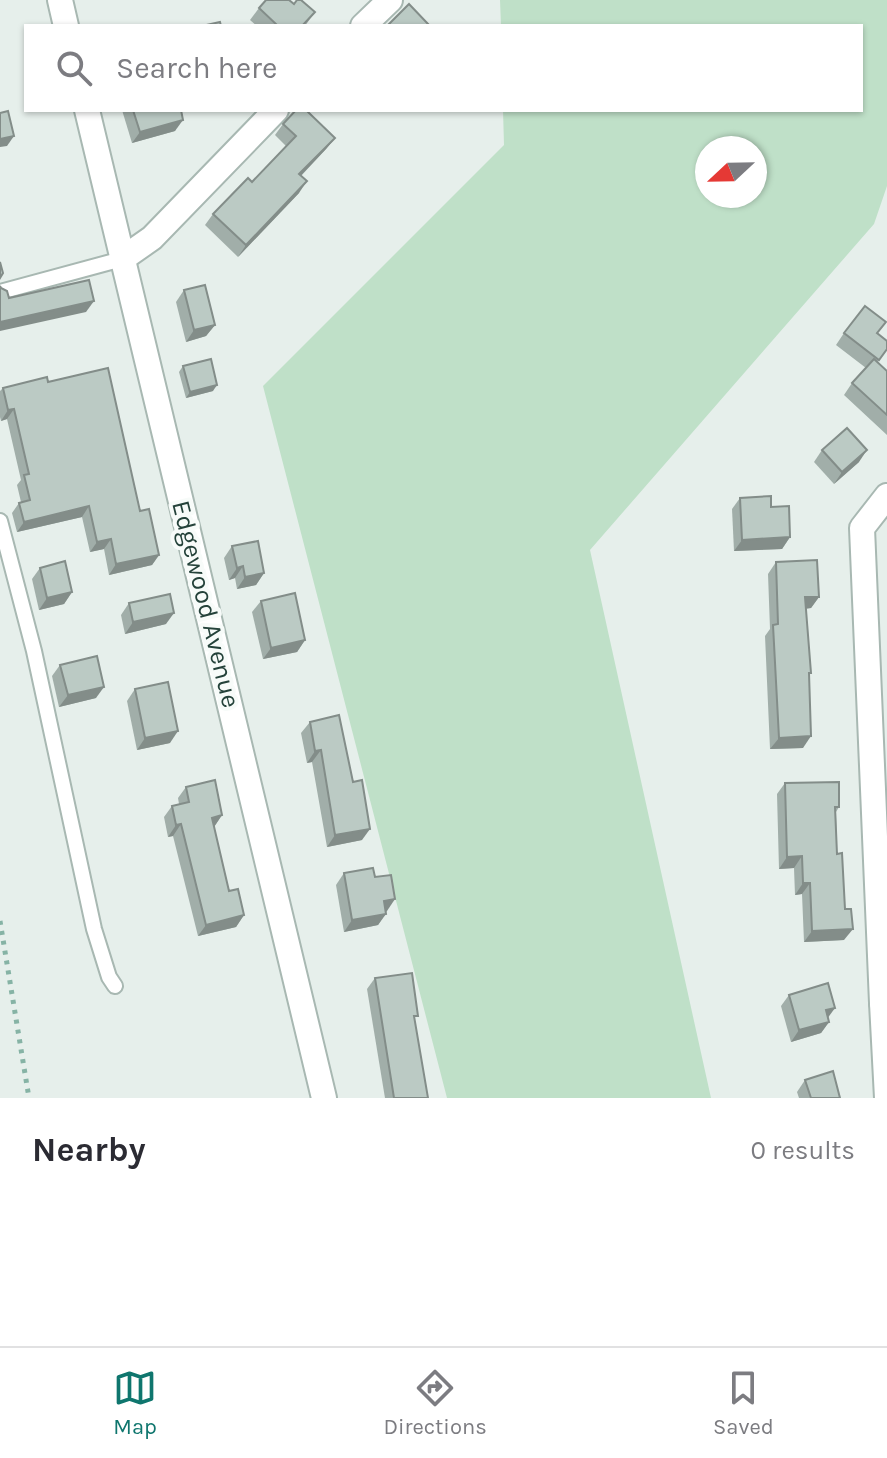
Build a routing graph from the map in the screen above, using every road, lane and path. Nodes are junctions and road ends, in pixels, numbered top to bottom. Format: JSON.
{"nodes":[{"id":1,"x":60,"y":0,"type":"edge"},
{"id":2,"x":390,"y":0,"type":"edge"},
{"id":3,"x":66,"y":24,"type":"edge"},
{"id":4,"x":365,"y":24,"type":"edge"},
{"id":5,"x":87,"y":112,"type":"edge"},
{"id":6,"x":274,"y":112,"type":"edge"},
{"id":7,"x":122,"y":259,"type":"junction"},
{"id":8,"x":0,"y":292,"type":"edge"},
{"id":9,"x":887,"y":496,"type":"edge"},
{"id":10,"x":0,"y":521,"type":"edge"},
{"id":11,"x":0,"y":921,"type":"edge"},
{"id":12,"x":115,"y":986,"type":"dead end"},
{"id":13,"x":884,"y":1001,"type":"edge"},
{"id":14,"x":29,"y":1098,"type":"edge"},
{"id":15,"x":324,"y":1098,"type":"edge"},
{"id":16,"x":887,"y":1098,"type":"edge"}],
"edges":[{"from":1,"to":3,"type":"street"},
{"from":2,"to":4,"type":"street"},
{"from":5,"to":7,"type":"street","name":"Edgewood Avenue"},
{"from":6,"to":7,"type":"street"},
{"from":7,"to":8,"type":"lane"},
{"from":7,"to":15,"type":"street","name":"Edgewood Avenue"},
{"from":9,"to":13,"type":"street"},
{"from":10,"to":12,"type":"lane"},
{"from":11,"to":14,"type":"path"},
{"from":13,"to":16,"type":"street"}]}
